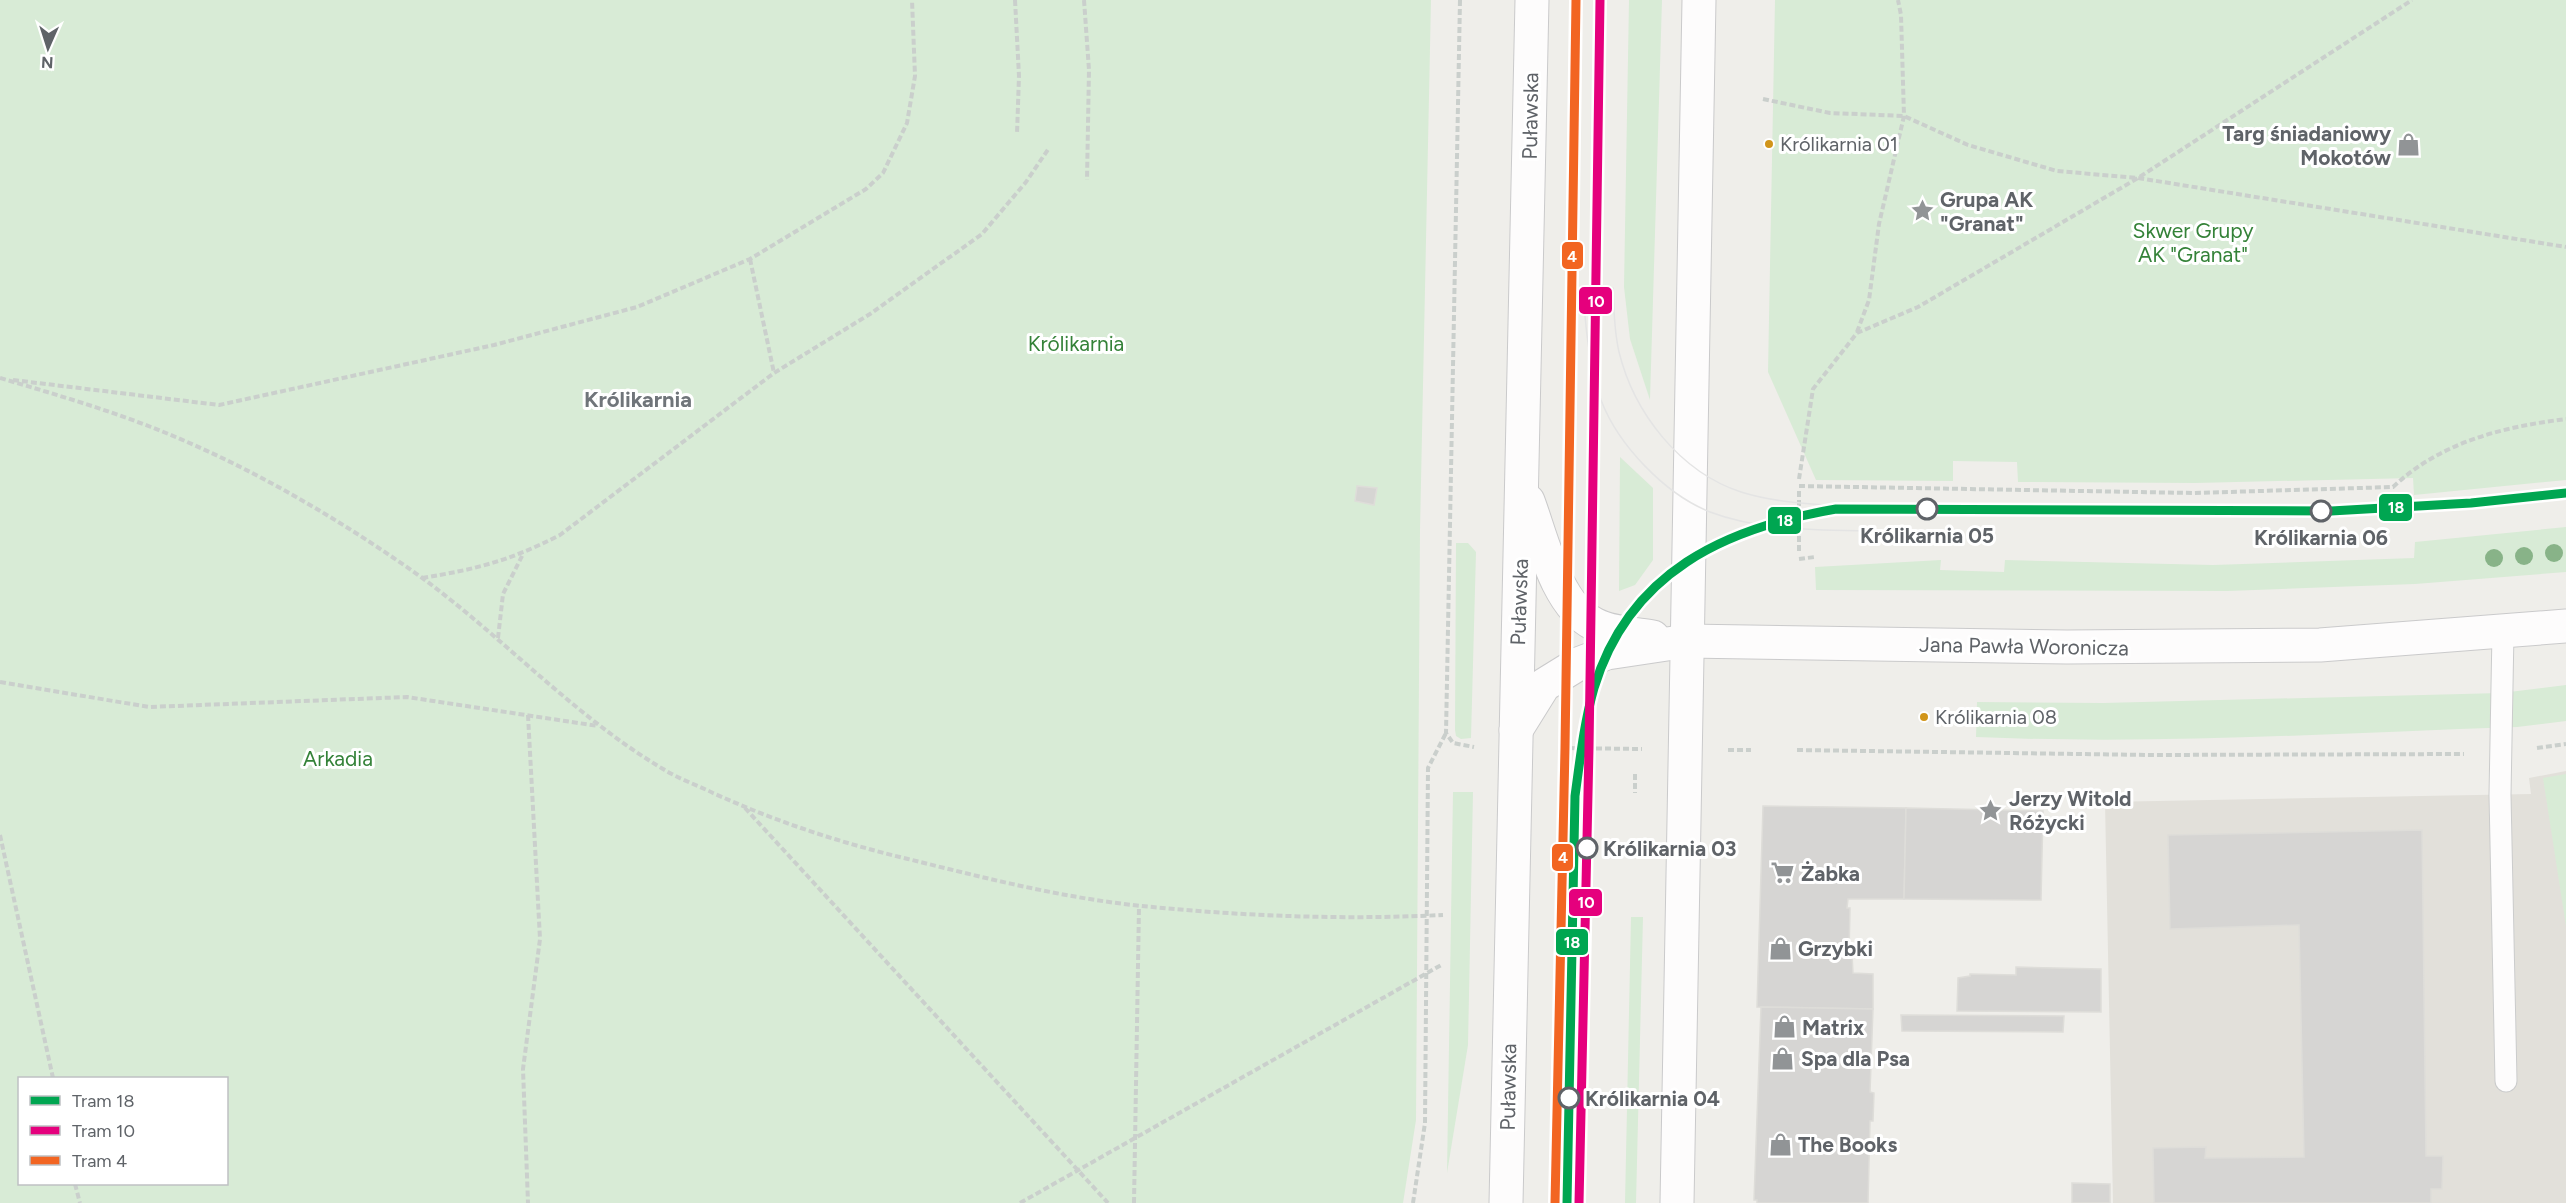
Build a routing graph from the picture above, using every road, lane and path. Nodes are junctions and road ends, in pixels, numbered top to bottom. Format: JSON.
{"nodes":[{"id":1,"x":912,"y":0,"type":"edge"},
{"id":2,"x":1015,"y":0,"type":"edge"},
{"id":3,"x":1084,"y":0,"type":"edge"},
{"id":4,"x":1460,"y":0,"type":"edge"},
{"id":5,"x":1532,"y":0,"type":"edge"},
{"id":6,"x":1699,"y":0,"type":"edge"},
{"id":7,"x":1898,"y":0,"type":"edge"},
{"id":8,"x":2412,"y":0,"type":"edge"},
{"id":9,"x":1763,"y":99,"type":"dead end"},
{"id":10,"x":1904,"y":116,"type":"junction"},
{"id":11,"x":1017,"y":134,"type":"dead end"},
{"id":12,"x":1049,"y":148,"type":"dead end"},
{"id":13,"x":2138,"y":178,"type":"junction"},
{"id":14,"x":1087,"y":180,"type":"dead end"},
{"id":15,"x":2566,"y":247,"type":"edge"},
{"id":16,"x":750,"y":259,"type":"junction"},
{"id":17,"x":1857,"y":333,"type":"junction"},
{"id":18,"x":774,"y":373,"type":"junction"},
{"id":19,"x":1,"y":378,"type":"edge"},
{"id":20,"x":2566,"y":419,"type":"edge"},
{"id":21,"x":1800,"y":479,"type":"dead end"},
{"id":22,"x":1523,"y":486,"type":"junction"},
{"id":23,"x":1799,"y":551,"type":"dead end"},
{"id":24,"x":523,"y":554,"type":"junction"},
{"id":25,"x":1815,"y":557,"type":"dead end"},
{"id":26,"x":1799,"y":559,"type":"dead end"},
{"id":27,"x":421,"y":578,"type":"junction"},
{"id":28,"x":2566,"y":626,"type":"edge"},
{"id":29,"x":2503,"y":633,"type":"junction"},
{"id":30,"x":498,"y":639,"type":"junction"},
{"id":31,"x":1687,"y":641,"type":"junction"},
{"id":32,"x":0,"y":682,"type":"edge"},
{"id":33,"x":528,"y":715,"type":"junction"},
{"id":34,"x":599,"y":727,"type":"junction"},
{"id":35,"x":1515,"y":731,"type":"junction"},
{"id":36,"x":1446,"y":733,"type":"junction"},
{"id":37,"x":2566,"y":744,"type":"edge"},
{"id":38,"x":1478,"y":747,"type":"dead end"},
{"id":39,"x":1563,"y":748,"type":"dead end"},
{"id":40,"x":1652,"y":749,"type":"dead end"},
{"id":41,"x":1723,"y":750,"type":"dead end"},
{"id":42,"x":1751,"y":750,"type":"dead end"},
{"id":43,"x":1797,"y":750,"type":"dead end"},
{"id":44,"x":2500,"y":754,"type":"junction"},
{"id":45,"x":1635,"y":774,"type":"dead end"},
{"id":46,"x":1635,"y":793,"type":"dead end"},
{"id":47,"x":744,"y":807,"type":"junction"},
{"id":48,"x":0,"y":835,"type":"edge"},
{"id":49,"x":1139,"y":906,"type":"junction"},
{"id":50,"x":1427,"y":915,"type":"junction"},
{"id":51,"x":1443,"y":915,"type":"dead end"},
{"id":52,"x":1443,"y":964,"type":"dead end"},
{"id":53,"x":1427,"y":973,"type":"junction"},
{"id":54,"x":53,"y":1077,"type":"edge"},
{"id":55,"x":2505,"y":1081,"type":"dead end"},
{"id":56,"x":1135,"y":1138,"type":"junction"},
{"id":57,"x":1078,"y":1170,"type":"junction"},
{"id":58,"x":75,"y":1185,"type":"edge"},
{"id":59,"x":80,"y":1203,"type":"edge"},
{"id":60,"x":528,"y":1203,"type":"edge"},
{"id":61,"x":1020,"y":1203,"type":"edge"},
{"id":62,"x":1108,"y":1203,"type":"edge"},
{"id":63,"x":1134,"y":1203,"type":"edge"},
{"id":64,"x":1413,"y":1203,"type":"edge"},
{"id":65,"x":1506,"y":1203,"type":"edge"},
{"id":66,"x":1677,"y":1203,"type":"edge"}],
"edges":[{"from":1,"to":16,"type":"path"},
{"from":2,"to":11,"type":"path"},
{"from":3,"to":14,"type":"path"},
{"from":4,"to":36,"type":"path"},
{"from":5,"to":22,"type":"main road","name":"Puławska"},
{"from":6,"to":31,"type":"main road"},
{"from":7,"to":10,"type":"path"},
{"from":8,"to":13,"type":"path"},
{"from":9,"to":10,"type":"path"},
{"from":10,"to":13,"type":"path"},
{"from":10,"to":17,"type":"path"},
{"from":12,"to":18,"type":"path"},
{"from":13,"to":15,"type":"path"},
{"from":13,"to":17,"type":"path"},
{"from":16,"to":18,"type":"path"},
{"from":16,"to":19,"type":"path"},
{"from":17,"to":21,"type":"path"},
{"from":18,"to":24,"type":"path"},
{"from":19,"to":27,"type":"path"},
{"from":20,"to":23,"type":"path"},
{"from":22,"to":31,"type":"main road"},
{"from":22,"to":35,"type":"main road","name":"Puławska"},
{"from":24,"to":27,"type":"path"},
{"from":24,"to":30,"type":"path"},
{"from":25,"to":26,"type":"path"},
{"from":27,"to":30,"type":"path"},
{"from":28,"to":29,"type":"main road","name":"Jana Pawła Woronicza"},
{"from":29,"to":31,"type":"main road","name":"Jana Pawła Woronicza"},
{"from":29,"to":44,"type":"lane"},
{"from":30,"to":34,"type":"path"},
{"from":31,"to":35,"type":"main road","name":"Jana Pawła Woronicza"},
{"from":31,"to":66,"type":"main road"},
{"from":32,"to":33,"type":"path"},
{"from":33,"to":34,"type":"path"},
{"from":33,"to":60,"type":"path"},
{"from":34,"to":47,"type":"path"},
{"from":35,"to":65,"type":"main road","name":"Puławska"},
{"from":36,"to":38,"type":"path"},
{"from":36,"to":50,"type":"path"},
{"from":37,"to":44,"type":"path"},
{"from":39,"to":40,"type":"path"},
{"from":41,"to":42,"type":"path"},
{"from":43,"to":44,"type":"path"},
{"from":44,"to":55,"type":"lane"},
{"from":45,"to":46,"type":"path"},
{"from":47,"to":49,"type":"path"},
{"from":47,"to":57,"type":"path"},
{"from":48,"to":54,"type":"path"},
{"from":49,"to":50,"type":"path"},
{"from":49,"to":56,"type":"path"},
{"from":50,"to":51,"type":"path"},
{"from":50,"to":53,"type":"path"},
{"from":52,"to":53,"type":"path"},
{"from":53,"to":56,"type":"path"},
{"from":53,"to":64,"type":"path"},
{"from":56,"to":57,"type":"path"},
{"from":56,"to":63,"type":"path"},
{"from":57,"to":61,"type":"path"},
{"from":57,"to":62,"type":"path"},
{"from":58,"to":59,"type":"path"}]}
